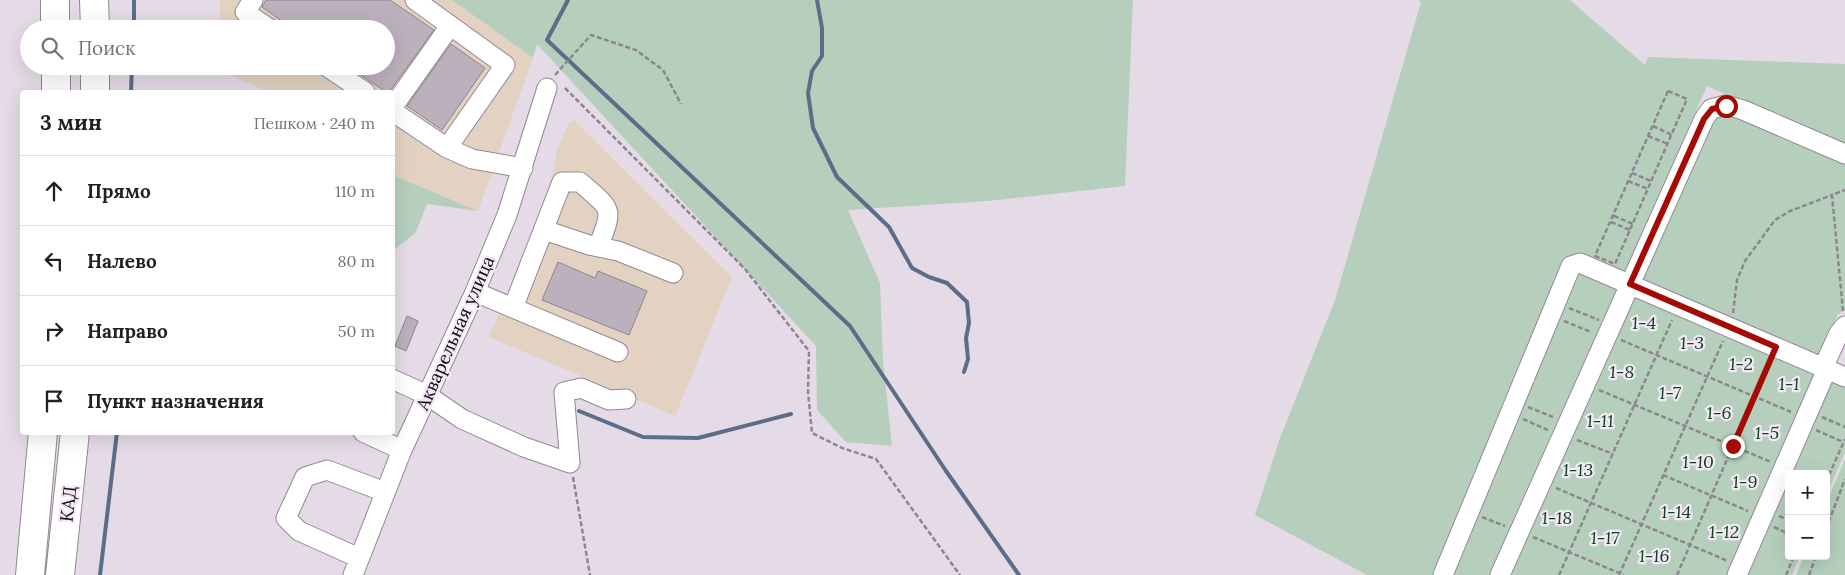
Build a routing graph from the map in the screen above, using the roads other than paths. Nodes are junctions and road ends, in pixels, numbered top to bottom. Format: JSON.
{"nodes":[{"id":1,"x":55,"y":0,"type":"edge"},
{"id":2,"x":94,"y":0,"type":"edge"},
{"id":3,"x":253,"y":0,"type":"edge"},
{"id":4,"x":415,"y":0,"type":"edge"},
{"id":5,"x":55,"y":20,"type":"edge"},
{"id":6,"x":95,"y":20,"type":"edge"},
{"id":7,"x":257,"y":20,"type":"edge"},
{"id":8,"x":450,"y":26,"type":"junction"},
{"id":9,"x":56,"y":75,"type":"edge"},
{"id":10,"x":95,"y":75,"type":"edge"},
{"id":11,"x":340,"y":75,"type":"edge"},
{"id":12,"x":556,"y":88,"type":"road end"},
{"id":13,"x":56,"y":90,"type":"edge"},
{"id":14,"x":95,"y":90,"type":"edge"},
{"id":15,"x":362,"y":90,"type":"edge"},
{"id":16,"x":395,"y":106,"type":"edge"},
{"id":17,"x":395,"y":112,"type":"edge"},
{"id":18,"x":447,"y":148,"type":"junction"},
{"id":19,"x":1845,"y":154,"type":"edge"},
{"id":20,"x":523,"y":168,"type":"junction"},
{"id":21,"x":544,"y":230,"type":"junction"},
{"id":22,"x":598,"y":247,"type":"junction"},
{"id":23,"x":673,"y":273,"type":"dead end"},
{"id":24,"x":1630,"y":284,"type":"junction"},
{"id":25,"x":475,"y":292,"type":"junction"},
{"id":26,"x":513,"y":308,"type":"junction"},
{"id":27,"x":1845,"y":327,"type":"edge"},
{"id":28,"x":618,"y":352,"type":"dead end"},
{"id":29,"x":1825,"y":368,"type":"junction"},
{"id":30,"x":1845,"y":377,"type":"edge"},
{"id":31,"x":395,"y":380,"type":"edge"},
{"id":32,"x":427,"y":395,"type":"junction"},
{"id":33,"x":626,"y":399,"type":"dead end"},
{"id":34,"x":43,"y":435,"type":"edge"},
{"id":35,"x":75,"y":435,"type":"edge"},
{"id":36,"x":370,"y":435,"type":"edge"},
{"id":37,"x":402,"y":450,"type":"junction"},
{"id":38,"x":385,"y":492,"type":"junction"},
{"id":39,"x":356,"y":566,"type":"edge"},
{"id":40,"x":1739,"y":570,"type":"edge"},
{"id":41,"x":30,"y":575,"type":"edge"},
{"id":42,"x":60,"y":575,"type":"edge"},
{"id":43,"x":1442,"y":575,"type":"edge"},
{"id":44,"x":1500,"y":575,"type":"edge"}],
"edges":[{"from":1,"to":5,"type":"highway"},
{"from":2,"to":6,"type":"highway"},
{"from":3,"to":7,"type":"street"},
{"from":4,"to":8,"type":"street"},
{"from":8,"to":16,"type":"street"},
{"from":8,"to":18,"type":"street"},
{"from":9,"to":13,"type":"highway"},
{"from":10,"to":14,"type":"highway"},
{"from":11,"to":15,"type":"street"},
{"from":12,"to":20,"type":"street","name":"Акварельная улица"},
{"from":17,"to":18,"type":"street"},
{"from":18,"to":20,"type":"street"},
{"from":19,"to":24,"type":"street"},
{"from":20,"to":25,"type":"street","name":"Акварельная улица"},
{"from":21,"to":22,"type":"street"},
{"from":21,"to":22,"type":"street"},
{"from":21,"to":26,"type":"street"},
{"from":22,"to":23,"type":"street"},
{"from":24,"to":29,"type":"street"},
{"from":24,"to":43,"type":"street"},
{"from":24,"to":44,"type":"street"},
{"from":25,"to":26,"type":"street"},
{"from":25,"to":32,"type":"street","name":"Акварельная улица"},
{"from":26,"to":28,"type":"street"},
{"from":27,"to":29,"type":"street"},
{"from":29,"to":30,"type":"street"},
{"from":29,"to":40,"type":"street"},
{"from":31,"to":32,"type":"street"},
{"from":32,"to":33,"type":"street"},
{"from":32,"to":37,"type":"street","name":"Акварельная улица"},
{"from":34,"to":41,"type":"highway","name":"КАД"},
{"from":35,"to":42,"type":"highway","name":"КАД"},
{"from":36,"to":37,"type":"street"},
{"from":37,"to":38,"type":"street","name":"Акварельная улица"},
{"from":38,"to":39,"type":"street","name":"Акварельная улица"},
{"from":38,"to":39,"type":"street"}]}
